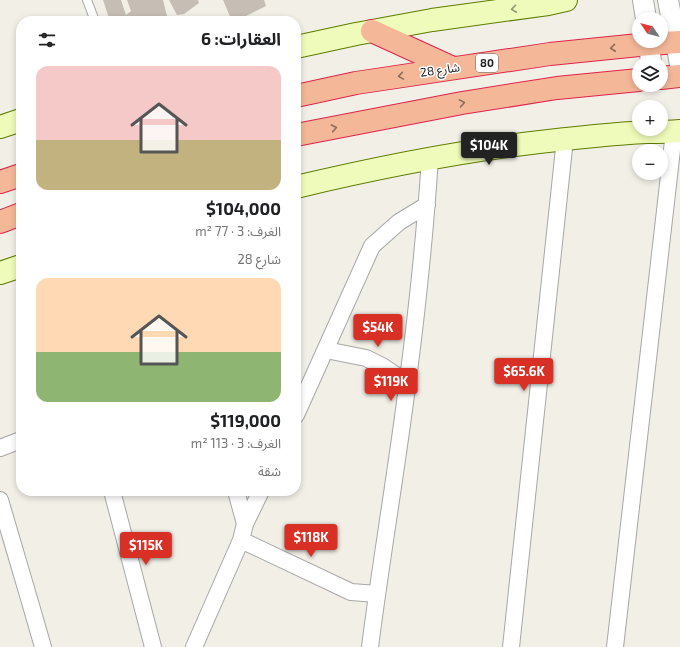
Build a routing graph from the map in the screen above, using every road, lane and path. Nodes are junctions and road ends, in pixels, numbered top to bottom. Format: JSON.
{"nodes":[{"id":1,"x":87,"y":0,"type":"edge"},
{"id":2,"x":566,"y":0,"type":"edge"},
{"id":3,"x":643,"y":0,"type":"edge"},
{"id":4,"x":668,"y":0,"type":"edge"},
{"id":5,"x":645,"y":12,"type":"edge"},
{"id":6,"x":93,"y":16,"type":"edge"},
{"id":7,"x":372,"y":31,"type":"junction"},
{"id":8,"x":678,"y":42,"type":"edge"},
{"id":9,"x":301,"y":46,"type":"edge"},
{"id":10,"x":650,"y":49,"type":"edge"},
{"id":11,"x":680,"y":65,"type":"edge"},
{"id":12,"x":453,"y":68,"type":"junction"},
{"id":13,"x":680,"y":76,"type":"edge"},
{"id":14,"x":668,"y":77,"type":"edge"},
{"id":15,"x":632,"y":81,"type":"edge"},
{"id":16,"x":301,"y":95,"type":"edge"},
{"id":17,"x":16,"y":122,"type":"edge"},
{"id":18,"x":0,"y":127,"type":"edge"},
{"id":19,"x":677,"y":132,"type":"edge"},
{"id":20,"x":301,"y":135,"type":"edge"},
{"id":21,"x":565,"y":139,"type":"junction"},
{"id":22,"x":430,"y":158,"type":"junction"},
{"id":23,"x":16,"y":177,"type":"edge"},
{"id":24,"x":0,"y":182,"type":"edge"},
{"id":25,"x":301,"y":186,"type":"edge"},
{"id":26,"x":427,"y":206,"type":"junction"},
{"id":27,"x":16,"y":216,"type":"edge"},
{"id":28,"x":0,"y":222,"type":"edge"},
{"id":29,"x":16,"y":268,"type":"edge"},
{"id":30,"x":0,"y":273,"type":"edge"},
{"id":31,"x":326,"y":350,"type":"junction"},
{"id":32,"x":407,"y":387,"type":"junction"},
{"id":33,"x":301,"y":404,"type":"edge"},
{"id":34,"x":16,"y":442,"type":"edge"},
{"id":35,"x":0,"y":448,"type":"edge"},
{"id":36,"x":113,"y":496,"type":"edge"},
{"id":37,"x":237,"y":496,"type":"edge"},
{"id":38,"x":258,"y":496,"type":"edge"},
{"id":39,"x":0,"y":500,"type":"edge"},
{"id":40,"x":245,"y":524,"type":"junction"},
{"id":41,"x":242,"y":540,"type":"junction"},
{"id":42,"x":377,"y":594,"type":"junction"},
{"id":43,"x":199,"y":645,"type":"edge"},
{"id":44,"x":43,"y":647,"type":"edge"},
{"id":45,"x":153,"y":647,"type":"edge"},
{"id":46,"x":370,"y":647,"type":"edge"},
{"id":47,"x":511,"y":647,"type":"edge"},
{"id":48,"x":614,"y":647,"type":"edge"}],
"edges":[{"from":1,"to":6,"type":"lane"},
{"from":2,"to":7,"type":"main road","one_way":true},
{"from":3,"to":5,"type":"street"},
{"from":4,"to":8,"type":"street"},
{"from":7,"to":9,"type":"main road"},
{"from":7,"to":12,"type":"highway"},
{"from":8,"to":10,"type":"highway","name":"شارع 28","number":"80"},
{"from":8,"to":11,"type":"street"},
{"from":10,"to":12,"type":"highway","name":"شارع 28","number":"80","one_way":true},
{"from":12,"to":16,"type":"highway","name":"شارع 28","number":"80","one_way":true},
{"from":13,"to":14,"type":"highway"},
{"from":20,"to":15,"type":"highway","one_way":true},
{"from":17,"to":18,"type":"main road"},
{"from":19,"to":21,"type":"main road"},
{"from":19,"to":48,"type":"street"},
{"from":21,"to":22,"type":"main road"},
{"from":21,"to":47,"type":"street"},
{"from":22,"to":25,"type":"main road"},
{"from":22,"to":26,"type":"street"},
{"from":23,"to":24,"type":"highway"},
{"from":26,"to":31,"type":"street"},
{"from":26,"to":32,"type":"street"},
{"from":27,"to":28,"type":"highway"},
{"from":29,"to":30,"type":"main road"},
{"from":31,"to":32,"type":"street"},
{"from":31,"to":33,"type":"street"},
{"from":32,"to":42,"type":"street"},
{"from":34,"to":35,"type":"street"},
{"from":36,"to":45,"type":"street"},
{"from":37,"to":40,"type":"street"},
{"from":38,"to":40,"type":"street"},
{"from":39,"to":44,"type":"street"},
{"from":40,"to":41,"type":"street"},
{"from":41,"to":42,"type":"street"},
{"from":41,"to":43,"type":"street"},
{"from":42,"to":46,"type":"street"}]}
